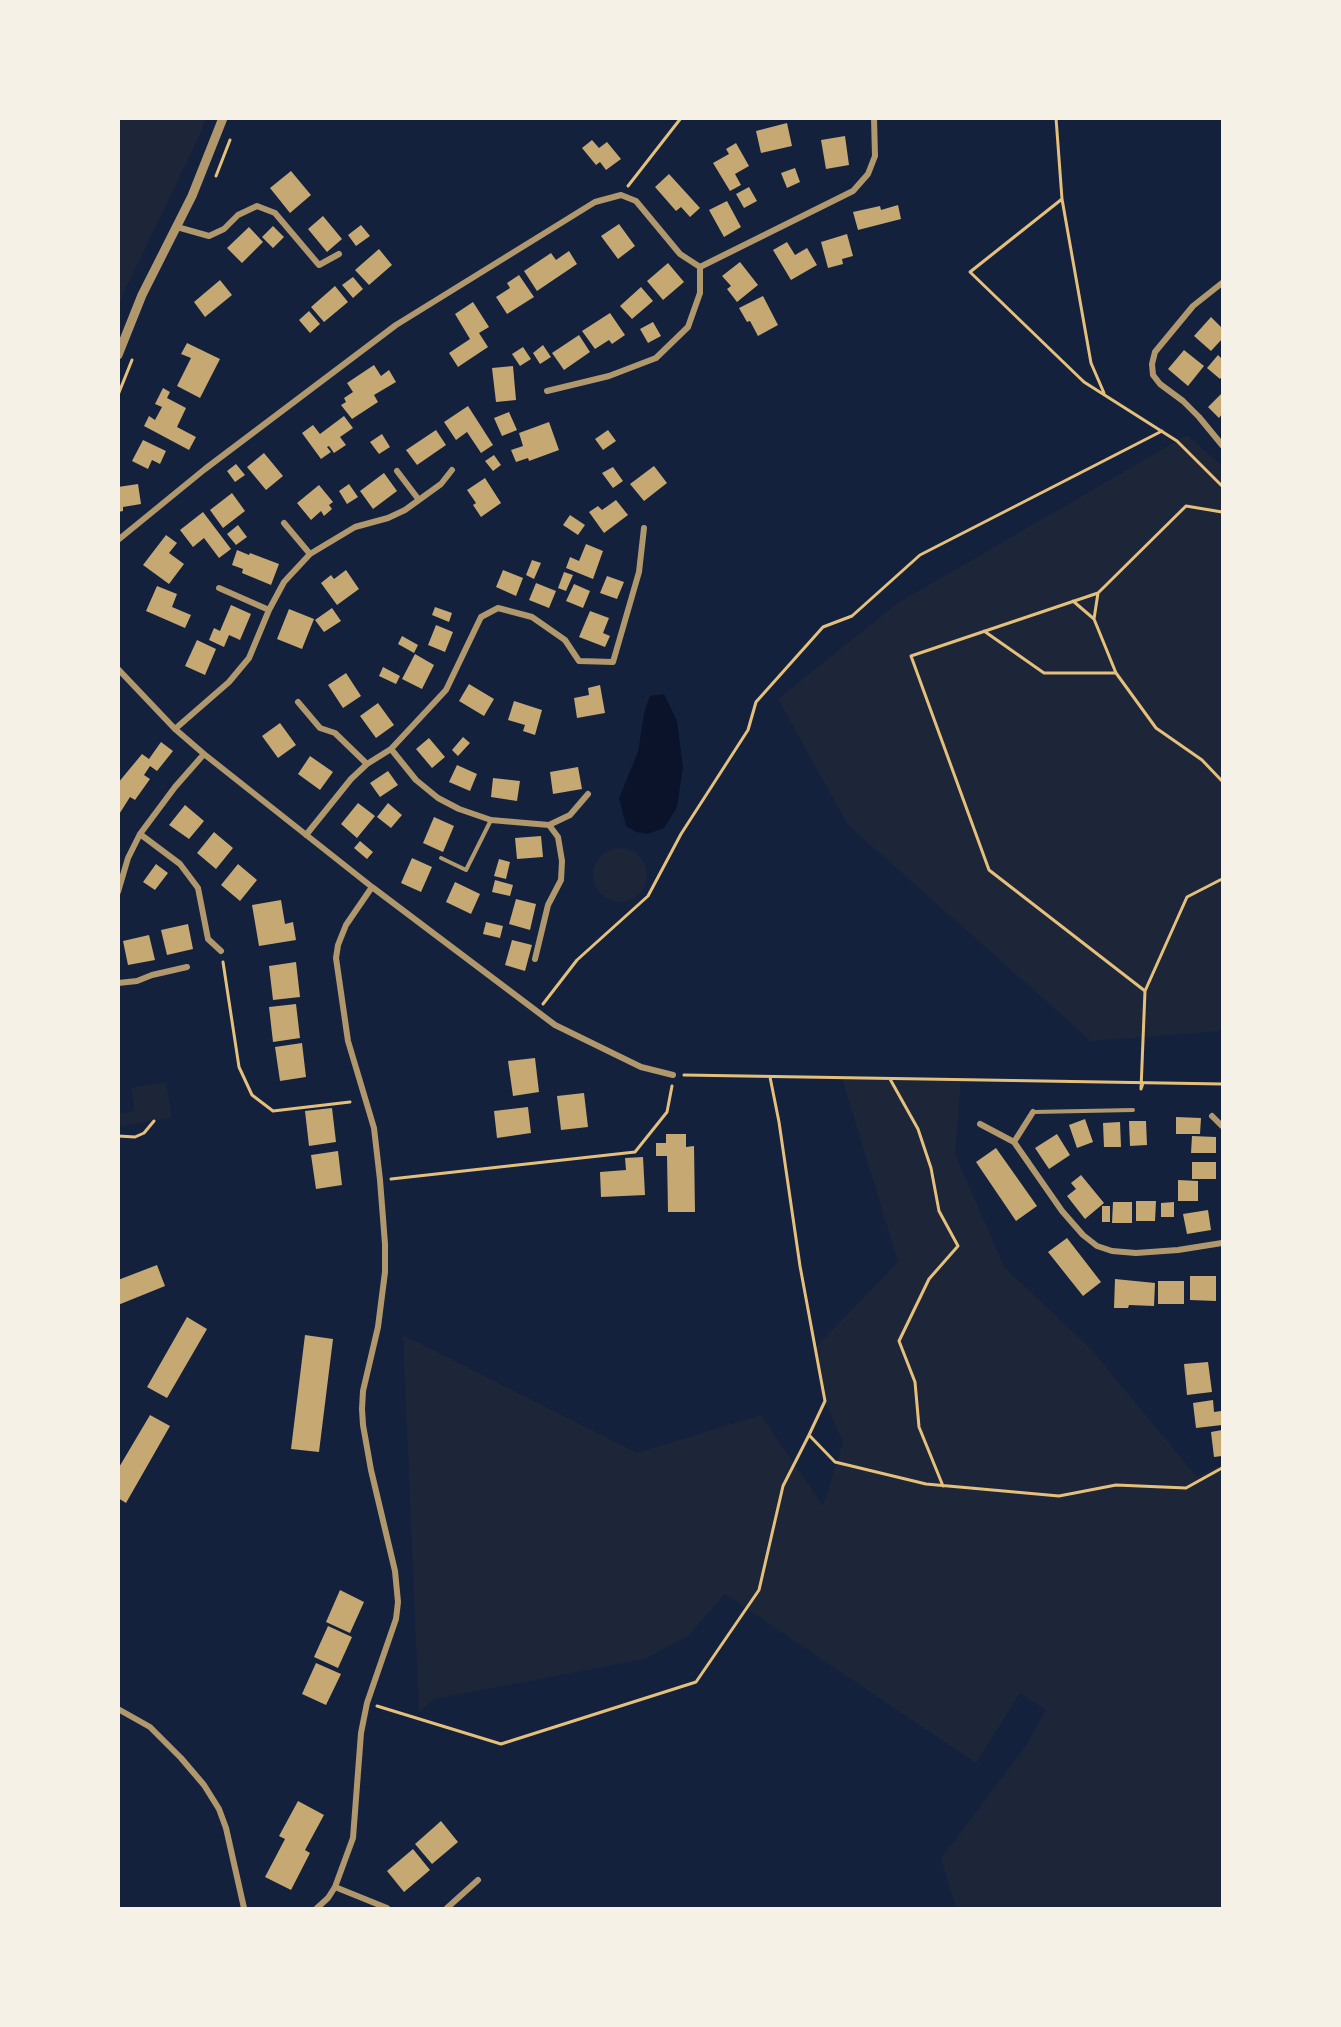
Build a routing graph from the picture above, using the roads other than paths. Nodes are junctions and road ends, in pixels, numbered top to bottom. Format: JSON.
{"nodes":[{"id":1,"x":223,"y":118,"type":"edge"},
{"id":2,"x":874,"y":118,"type":"edge"},
{"id":3,"x":177,"y":227,"type":"junction"},
{"id":4,"x":339,"y":254,"type":"dead end"},
{"id":5,"x":700,"y":267,"type":"junction"},
{"id":6,"x":1222,"y":283,"type":"edge"},
{"id":7,"x":118,"y":355,"type":"edge"},
{"id":8,"x":547,"y":391,"type":"dead end"},
{"id":9,"x":1222,"y":445,"type":"edge"},
{"id":10,"x":452,"y":470,"type":"dead end"},
{"id":11,"x":397,"y":471,"type":"dead end"},
{"id":12,"x":419,"y":500,"type":"junction"},
{"id":13,"x":284,"y":523,"type":"dead end"},
{"id":14,"x":644,"y":528,"type":"dead end"},
{"id":15,"x":118,"y":540,"type":"edge"},
{"id":16,"x":310,"y":554,"type":"junction"},
{"id":17,"x":219,"y":588,"type":"dead end"},
{"id":18,"x":269,"y":610,"type":"junction"},
{"id":19,"x":118,"y":669,"type":"edge"},
{"id":20,"x":298,"y":702,"type":"dead end"},
{"id":21,"x":176,"y":729,"type":"junction"},
{"id":22,"x":391,"y":749,"type":"junction"},
{"id":23,"x":204,"y":754,"type":"junction"},
{"id":24,"x":367,"y":764,"type":"junction"},
{"id":25,"x":588,"y":794,"type":"dead end"},
{"id":26,"x":491,"y":820,"type":"junction"},
{"id":27,"x":549,"y":825,"type":"junction"},
{"id":28,"x":140,"y":834,"type":"junction"},
{"id":29,"x":306,"y":835,"type":"junction"},
{"id":30,"x":441,"y":858,"type":"dead end"},
{"id":31,"x":372,"y":887,"type":"junction"},
{"id":32,"x":118,"y":892,"type":"edge"},
{"id":33,"x":221,"y":951,"type":"road end"},
{"id":34,"x":535,"y":959,"type":"dead end"},
{"id":35,"x":187,"y":967,"type":"dead end"},
{"id":36,"x":118,"y":983,"type":"edge"},
{"id":37,"x":674,"y":1075,"type":"road end"},
{"id":38,"x":1133,"y":1110,"type":"dead end"},
{"id":39,"x":1033,"y":1112,"type":"joint"},
{"id":40,"x":1212,"y":1116,"type":"dead end"},
{"id":41,"x":980,"y":1124,"type":"dead end"},
{"id":42,"x":1222,"y":1126,"type":"edge"},
{"id":43,"x":1014,"y":1143,"type":"junction"},
{"id":44,"x":1222,"y":1243,"type":"edge"},
{"id":45,"x":118,"y":1709,"type":"edge"},
{"id":46,"x":478,"y":1880,"type":"dead end"},
{"id":47,"x":335,"y":1887,"type":"junction"},
{"id":48,"x":244,"y":1908,"type":"edge"},
{"id":49,"x":317,"y":1908,"type":"edge"},
{"id":50,"x":387,"y":1908,"type":"edge"},
{"id":51,"x":447,"y":1908,"type":"edge"}],
"edges":[{"from":1,"to":3,"type":"street"},
{"from":2,"to":5,"type":"street"},
{"from":3,"to":4,"type":"street"},
{"from":3,"to":7,"type":"street"},
{"from":5,"to":8,"type":"street"},
{"from":5,"to":15,"type":"street"},
{"from":6,"to":9,"type":"street"},
{"from":10,"to":12,"type":"street"},
{"from":11,"to":12,"type":"street"},
{"from":12,"to":16,"type":"street"},
{"from":13,"to":16,"type":"street"},
{"from":14,"to":22,"type":"street"},
{"from":16,"to":18,"type":"street"},
{"from":17,"to":18,"type":"street"},
{"from":18,"to":21,"type":"street"},
{"from":19,"to":21,"type":"street"},
{"from":20,"to":24,"type":"street"},
{"from":21,"to":23,"type":"street"},
{"from":22,"to":24,"type":"street"},
{"from":22,"to":26,"type":"street"},
{"from":23,"to":28,"type":"street"},
{"from":23,"to":29,"type":"street"},
{"from":24,"to":29,"type":"street"},
{"from":25,"to":27,"type":"street"},
{"from":26,"to":27,"type":"street"},
{"from":26,"to":30,"type":"lane"},
{"from":27,"to":34,"type":"street"},
{"from":28,"to":32,"type":"street"},
{"from":28,"to":33,"type":"street"},
{"from":29,"to":31,"type":"street"},
{"from":31,"to":37,"type":"street"},
{"from":31,"to":47,"type":"street"},
{"from":35,"to":36,"type":"street"},
{"from":38,"to":39,"type":"lane"},
{"from":39,"to":43,"type":"street"},
{"from":40,"to":42,"type":"street"},
{"from":41,"to":43,"type":"street"},
{"from":43,"to":44,"type":"street"},
{"from":45,"to":48,"type":"street"},
{"from":46,"to":51,"type":"street"},
{"from":47,"to":49,"type":"street"},
{"from":47,"to":50,"type":"street"}]}
